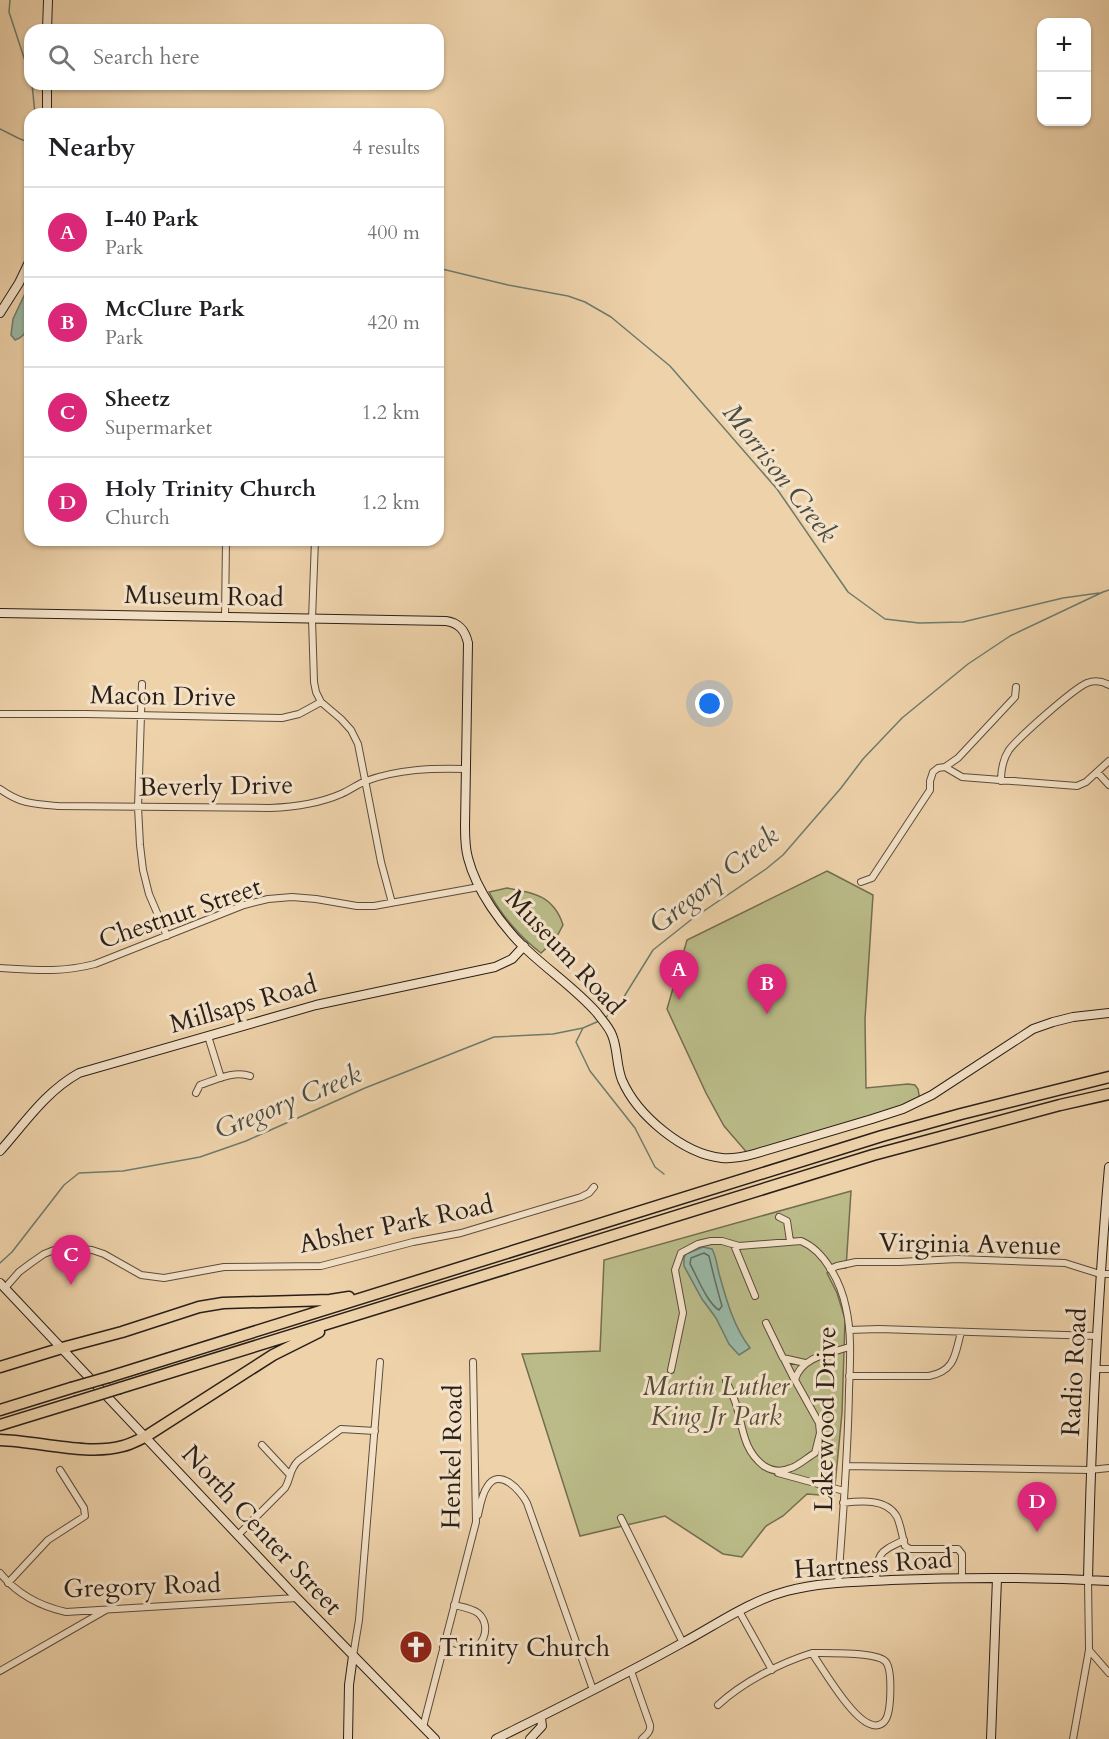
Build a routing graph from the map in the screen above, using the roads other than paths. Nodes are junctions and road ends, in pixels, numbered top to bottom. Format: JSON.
{"nodes":[{"id":1,"x":48,"y":0,"type":"edge"},
{"id":2,"x":47,"y":24,"type":"edge"},
{"id":3,"x":47,"y":90,"type":"edge"},
{"id":4,"x":47,"y":108,"type":"edge"},
{"id":5,"x":24,"y":273,"type":"edge"},
{"id":6,"x":0,"y":313,"type":"edge"},
{"id":7,"x":226,"y":546,"type":"edge"},
{"id":8,"x":315,"y":546,"type":"edge"},
{"id":9,"x":0,"y":613,"type":"edge"},
{"id":10,"x":225,"y":617,"type":"junction"},
{"id":11,"x":312,"y":619,"type":"junction"},
{"id":12,"x":142,"y":684,"type":"dead end"},
{"id":13,"x":1109,"y":685,"type":"edge"},
{"id":14,"x":1016,"y":687,"type":"dead end"},
{"id":15,"x":321,"y":702,"type":"junction"},
{"id":16,"x":0,"y":714,"type":"edge"},
{"id":17,"x":141,"y":716,"type":"junction"},
{"id":18,"x":1109,"y":761,"type":"edge"},
{"id":19,"x":945,"y":767,"type":"junction"},
{"id":20,"x":466,"y":769,"type":"junction"},
{"id":21,"x":1098,"y":773,"type":"junction"},
{"id":22,"x":366,"y":781,"type":"junction"},
{"id":23,"x":1000,"y":781,"type":"junction"},
{"id":24,"x":1109,"y":785,"type":"edge"},
{"id":25,"x":0,"y":789,"type":"edge"},
{"id":26,"x":138,"y":807,"type":"junction"},
{"id":27,"x":861,"y":882,"type":"dead end"},
{"id":28,"x":479,"y":886,"type":"junction"},
{"id":29,"x":392,"y":903,"type":"junction"},
{"id":30,"x":167,"y":936,"type":"junction"},
{"id":31,"x":524,"y":946,"type":"junction"},
{"id":32,"x":0,"y":968,"type":"edge"},
{"id":33,"x":1109,"y":1013,"type":"edge"},
{"id":34,"x":208,"y":1036,"type":"junction"},
{"id":35,"x":250,"y":1076,"type":"dead end"},
{"id":36,"x":1109,"y":1077,"type":"edge"},
{"id":37,"x":221,"y":1078,"type":"junction"},
{"id":38,"x":196,"y":1092,"type":"dead end"},
{"id":39,"x":1109,"y":1094,"type":"edge"},
{"id":40,"x":0,"y":1151,"type":"edge"},
{"id":41,"x":1109,"y":1167,"type":"edge"},
{"id":42,"x":594,"y":1187,"type":"dead end"},
{"id":43,"x":779,"y":1217,"type":"dead end"},
{"id":44,"x":790,"y":1241,"type":"junction"},
{"id":45,"x":734,"y":1245,"type":"junction"},
{"id":46,"x":830,"y":1269,"type":"junction"},
{"id":47,"x":1104,"y":1274,"type":"edge"},
{"id":48,"x":434,"y":1276,"type":"junction"},
{"id":49,"x":2,"y":1288,"type":"edge"},
{"id":50,"x":755,"y":1296,"type":"dead end"},
{"id":51,"x":369,"y":1311,"type":"junction"},
{"id":52,"x":766,"y":1323,"type":"dead end"},
{"id":53,"x":849,"y":1330,"type":"junction"},
{"id":54,"x":961,"y":1332,"type":"junction"},
{"id":55,"x":1097,"y":1336,"type":"junction"},
{"id":56,"x":849,"y":1347,"type":"junction"},
{"id":57,"x":62,"y":1348,"type":"junction"},
{"id":58,"x":783,"y":1358,"type":"junction"},
{"id":59,"x":380,"y":1362,"type":"dead end"},
{"id":60,"x":473,"y":1362,"type":"dead end"},
{"id":61,"x":805,"y":1363,"type":"junction"},
{"id":62,"x":0,"y":1367,"type":"edge"},
{"id":63,"x":1095,"y":1369,"type":"junction"},
{"id":64,"x":1109,"y":1369,"type":"edge"},
{"id":65,"x":670,"y":1370,"type":"dead end"},
{"id":66,"x":849,"y":1376,"type":"junction"},
{"id":67,"x":795,"y":1380,"type":"junction"},
{"id":68,"x":726,"y":1381,"type":"dead end"},
{"id":69,"x":0,"y":1410,"type":"edge"},
{"id":70,"x":0,"y":1425,"type":"edge"},
{"id":71,"x":375,"y":1431,"type":"junction"},
{"id":72,"x":146,"y":1437,"type":"junction"},
{"id":73,"x":0,"y":1440,"type":"edge"},
{"id":74,"x":261,"y":1445,"type":"dead end"},
{"id":75,"x":800,"y":1462,"type":"junction"},
{"id":76,"x":846,"y":1466,"type":"junction"},
{"id":77,"x":1109,"y":1468,"type":"edge"},
{"id":78,"x":60,"y":1470,"type":"dead end"},
{"id":79,"x":770,"y":1470,"type":"junction"},
{"id":80,"x":1090,"y":1470,"type":"junction"},
{"id":81,"x":290,"y":1475,"type":"junction"},
{"id":82,"x":800,"y":1479,"type":"junction"},
{"id":83,"x":844,"y":1491,"type":"junction"},
{"id":84,"x":843,"y":1503,"type":"junction"},
{"id":85,"x":621,"y":1518,"type":"dead end"},
{"id":86,"x":476,"y":1522,"type":"junction"},
{"id":87,"x":238,"y":1535,"type":"junction"},
{"id":88,"x":904,"y":1540,"type":"junction"},
{"id":89,"x":0,"y":1573,"type":"edge"},
{"id":90,"x":962,"y":1578,"type":"junction"},
{"id":91,"x":997,"y":1578,"type":"junction"},
{"id":92,"x":1088,"y":1580,"type":"junction"},
{"id":93,"x":876,"y":1581,"type":"junction"},
{"id":94,"x":1109,"y":1581,"type":"edge"},
{"id":95,"x":8,"y":1583,"type":"junction"},
{"id":96,"x":838,"y":1583,"type":"junction"},
{"id":97,"x":297,"y":1598,"type":"junction"},
{"id":98,"x":454,"y":1605,"type":"junction"},
{"id":99,"x":108,"y":1609,"type":"junction"},
{"id":100,"x":739,"y":1611,"type":"junction"},
{"id":101,"x":683,"y":1643,"type":"junction"},
{"id":102,"x":443,"y":1647,"type":"junction"},
{"id":103,"x":1089,"y":1650,"type":"junction"},
{"id":104,"x":813,"y":1653,"type":"junction"},
{"id":105,"x":353,"y":1656,"type":"junction"},
{"id":106,"x":772,"y":1670,"type":"junction"},
{"id":107,"x":0,"y":1671,"type":"edge"},
{"id":108,"x":631,"y":1671,"type":"junction"},
{"id":109,"x":1109,"y":1673,"type":"edge"},
{"id":110,"x":593,"y":1690,"type":"junction"},
{"id":111,"x":718,"y":1705,"type":"dead end"},
{"id":112,"x":540,"y":1718,"type":"junction"},
{"id":113,"x":423,"y":1727,"type":"junction"},
{"id":114,"x":348,"y":1739,"type":"edge"},
{"id":115,"x":435,"y":1739,"type":"edge"},
{"id":116,"x":496,"y":1739,"type":"edge"},
{"id":117,"x":530,"y":1739,"type":"edge"},
{"id":118,"x":642,"y":1739,"type":"edge"},
{"id":119,"x":991,"y":1739,"type":"edge"},
{"id":120,"x":1073,"y":1739,"type":"edge"}],
"edges":[{"from":1,"to":2,"type":"street"},
{"from":3,"to":4,"type":"street"},
{"from":5,"to":6,"type":"street"},
{"from":7,"to":10,"type":"street"},
{"from":8,"to":11,"type":"street"},
{"from":9,"to":10,"type":"street","name":"Museum Road"},
{"from":10,"to":11,"type":"street","name":"Museum Road"},
{"from":11,"to":15,"type":"street"},
{"from":11,"to":20,"type":"street","name":"Museum Road"},
{"from":12,"to":17,"type":"street"},
{"from":13,"to":23,"type":"street"},
{"from":14,"to":19,"type":"street"},
{"from":15,"to":17,"type":"street","name":"Macon Drive"},
{"from":15,"to":22,"type":"street"},
{"from":16,"to":17,"type":"street","name":"Macon Drive"},
{"from":17,"to":26,"type":"street"},
{"from":18,"to":21,"type":"street"},
{"from":19,"to":23,"type":"street"},
{"from":19,"to":27,"type":"street"},
{"from":20,"to":22,"type":"street","name":"Beverly Drive"},
{"from":20,"to":28,"type":"street","name":"Museum Road"},
{"from":21,"to":23,"type":"street"},
{"from":21,"to":24,"type":"street"},
{"from":22,"to":26,"type":"street","name":"Beverly Drive"},
{"from":22,"to":29,"type":"street"},
{"from":25,"to":26,"type":"street","name":"Beverly Drive"},
{"from":26,"to":30,"type":"street"},
{"from":28,"to":29,"type":"street","name":"Chestnut Street"},
{"from":28,"to":31,"type":"street","name":"Museum Road"},
{"from":29,"to":30,"type":"street","name":"Chestnut Street"},
{"from":30,"to":32,"type":"street","name":"Chestnut Street"},
{"from":31,"to":33,"type":"street","name":"Museum Road"},
{"from":31,"to":34,"type":"street","name":"Millsaps Road"},
{"from":34,"to":37,"type":"street"},
{"from":34,"to":40,"type":"street","name":"Millsaps Road"},
{"from":35,"to":37,"type":"street"},
{"from":36,"to":48,"type":"highway"},
{"from":37,"to":38,"type":"street"},
{"from":39,"to":51,"type":"highway"},
{"from":41,"to":47,"type":"street","name":"Radio Road"},
{"from":42,"to":49,"type":"street","name":"Absher Park Road"},
{"from":43,"to":44,"type":"street"},
{"from":44,"to":45,"type":"street"},
{"from":44,"to":46,"type":"street","name":"Lakewood Drive"},
{"from":45,"to":50,"type":"street"},
{"from":45,"to":65,"type":"street"},
{"from":46,"to":47,"type":"street","name":"Virginia Avenue"},
{"from":46,"to":53,"type":"street","name":"Lakewood Drive"},
{"from":47,"to":55,"type":"street","name":"Radio Road"},
{"from":48,"to":57,"type":"highway"},
{"from":48,"to":69,"type":"highway","bridge":true},
{"from":49,"to":57,"type":"street","name":"North Center Street"},
{"from":51,"to":70,"type":"highway","bridge":true},
{"from":51,"to":72,"type":"highway"},
{"from":52,"to":58,"type":"street"},
{"from":53,"to":54,"type":"street"},
{"from":53,"to":56,"type":"street","name":"Lakewood Drive"},
{"from":54,"to":55,"type":"street"},
{"from":54,"to":66,"type":"street"},
{"from":55,"to":63,"type":"street","name":"Radio Road"},
{"from":56,"to":61,"type":"street"},
{"from":56,"to":66,"type":"street","name":"Lakewood Drive"},
{"from":57,"to":62,"type":"highway"},
{"from":57,"to":72,"type":"street","name":"North Center Street"},
{"from":58,"to":61,"type":"street"},
{"from":58,"to":67,"type":"street"},
{"from":59,"to":71,"type":"street"},
{"from":60,"to":86,"type":"street","name":"Henkel Road"},
{"from":61,"to":67,"type":"street"},
{"from":63,"to":64,"type":"street"},
{"from":63,"to":80,"type":"street","name":"Radio Road"},
{"from":66,"to":76,"type":"street","name":"Lakewood Drive"},
{"from":67,"to":75,"type":"street"},
{"from":68,"to":79,"type":"street"},
{"from":71,"to":81,"type":"street"},
{"from":71,"to":105,"type":"street"},
{"from":72,"to":73,"type":"highway"},
{"from":72,"to":87,"type":"street","name":"North Center Street"},
{"from":74,"to":81,"type":"street"},
{"from":75,"to":79,"type":"street"},
{"from":75,"to":82,"type":"street"},
{"from":76,"to":80,"type":"street"},
{"from":76,"to":83,"type":"street","name":"Lakewood Drive"},
{"from":77,"to":80,"type":"street"},
{"from":78,"to":95,"type":"street"},
{"from":79,"to":82,"type":"street"},
{"from":80,"to":92,"type":"street","name":"Radio Road"},
{"from":81,"to":87,"type":"street"},
{"from":82,"to":83,"type":"street"},
{"from":83,"to":84,"type":"street","name":"Lakewood Drive"},
{"from":84,"to":88,"type":"street"},
{"from":84,"to":96,"type":"street","name":"Lakewood Drive"},
{"from":85,"to":101,"type":"street"},
{"from":86,"to":98,"type":"street","name":"Henkel Road"},
{"from":86,"to":110,"type":"street"},
{"from":87,"to":97,"type":"street","name":"North Center Street"},
{"from":88,"to":90,"type":"street"},
{"from":88,"to":93,"type":"street"},
{"from":89,"to":95,"type":"street","name":"Gregory Road"},
{"from":90,"to":91,"type":"street","name":"Hartness Road"},
{"from":90,"to":93,"type":"street","name":"Hartness Road"},
{"from":91,"to":92,"type":"street","name":"Hartness Road"},
{"from":91,"to":119,"type":"street"},
{"from":92,"to":94,"type":"street","name":"Hartness Road"},
{"from":92,"to":103,"type":"street"},
{"from":93,"to":96,"type":"street","name":"Hartness Road"},
{"from":95,"to":99,"type":"street","name":"Gregory Road"},
{"from":96,"to":100,"type":"street","name":"Hartness Road"},
{"from":97,"to":99,"type":"street","name":"Gregory Road"},
{"from":97,"to":105,"type":"street","name":"North Center Street"},
{"from":98,"to":102,"type":"street","name":"Henkel Road"},
{"from":98,"to":102,"type":"street"},
{"from":99,"to":107,"type":"street"},
{"from":100,"to":101,"type":"street","name":"Hartness Road"},
{"from":100,"to":106,"type":"street"},
{"from":101,"to":108,"type":"street","name":"Hartness Road"},
{"from":102,"to":113,"type":"street","name":"Henkel Road"},
{"from":103,"to":109,"type":"street"},
{"from":103,"to":120,"type":"street"},
{"from":104,"to":104,"type":"street"},
{"from":104,"to":106,"type":"street"},
{"from":105,"to":113,"type":"street","name":"North Center Street"},
{"from":105,"to":114,"type":"street"},
{"from":106,"to":111,"type":"street"},
{"from":108,"to":110,"type":"street","name":"Hartness Road"},
{"from":108,"to":118,"type":"street"},
{"from":110,"to":112,"type":"street","name":"Hartness Road"},
{"from":112,"to":116,"type":"street","name":"Hartness Road"},
{"from":112,"to":117,"type":"street"},
{"from":113,"to":115,"type":"street","name":"North Center Street"}]}
